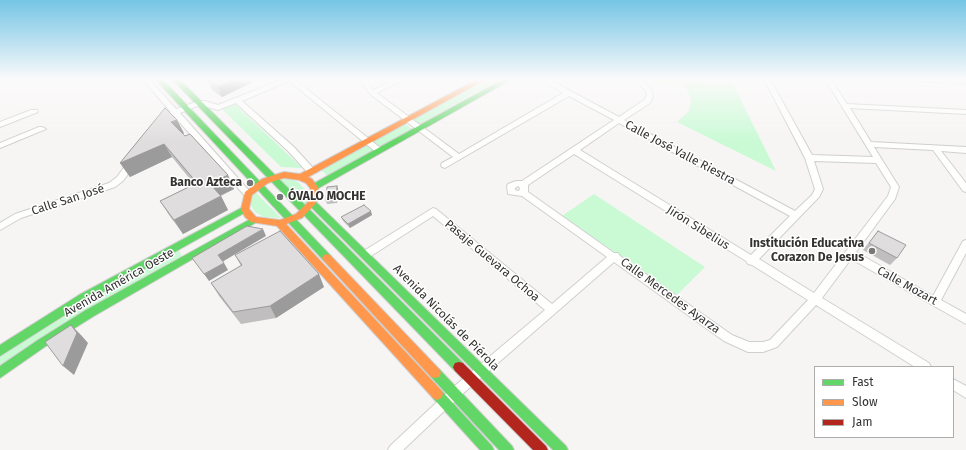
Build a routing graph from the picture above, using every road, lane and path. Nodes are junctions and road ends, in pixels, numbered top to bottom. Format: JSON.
{"nodes":[{"id":1,"x":164,"y":100,"type":"edge"},
{"id":2,"x":178,"y":100,"type":"edge"},
{"id":3,"x":196,"y":100,"type":"edge"},
{"id":4,"x":237,"y":100,"type":"joint"},
{"id":5,"x":315,"y":100,"type":"edge"},
{"id":6,"x":381,"y":100,"type":"edge"},
{"id":7,"x":444,"y":100,"type":"edge"},
{"id":8,"x":471,"y":100,"type":"edge"},
{"id":9,"x":558,"y":100,"type":"edge"},
{"id":10,"x":580,"y":100,"type":"edge"},
{"id":11,"x":648,"y":100,"type":"edge"},
{"id":12,"x":778,"y":100,"type":"edge"},
{"id":13,"x":841,"y":100,"type":"edge"},
{"id":14,"x":199,"y":103,"type":"junction"},
{"id":15,"x":845,"y":106,"type":"junction"},
{"id":16,"x":186,"y":108,"type":"junction"},
{"id":17,"x":34,"y":112,"type":"dead end"},
{"id":18,"x":176,"y":112,"type":"junction"},
{"id":19,"x":966,"y":112,"type":"edge"},
{"id":20,"x":407,"y":120,"type":"junction"},
{"id":21,"x":618,"y":120,"type":"junction"},
{"id":22,"x":0,"y":125,"type":"edge"},
{"id":23,"x":158,"y":126,"type":"edge"},
{"id":24,"x":42,"y":129,"type":"dead end"},
{"id":25,"x":418,"y":129,"type":"junction"},
{"id":26,"x":368,"y":142,"type":"junction"},
{"id":27,"x":868,"y":144,"type":"junction"},
{"id":28,"x":0,"y":146,"type":"edge"},
{"id":29,"x":934,"y":148,"type":"junction"},
{"id":30,"x":379,"y":150,"type":"junction"},
{"id":31,"x":574,"y":150,"type":"junction"},
{"id":32,"x":966,"y":150,"type":"edge"},
{"id":33,"x":137,"y":154,"type":"edge"},
{"id":34,"x":458,"y":157,"type":"junction"},
{"id":35,"x":809,"y":158,"type":"junction"},
{"id":36,"x":878,"y":160,"type":"junction"},
{"id":37,"x":445,"y":165,"type":"dead end"},
{"id":38,"x":311,"y":172,"type":"junction"},
{"id":39,"x":301,"y":177,"type":"junction"},
{"id":40,"x":272,"y":178,"type":"junction"},
{"id":41,"x":258,"y":185,"type":"junction"},
{"id":42,"x":314,"y":187,"type":"junction"},
{"id":43,"x":966,"y":189,"type":"edge"},
{"id":44,"x":248,"y":194,"type":"junction"},
{"id":45,"x":312,"y":203,"type":"junction"},
{"id":46,"x":245,"y":209,"type":"junction"},
{"id":47,"x":306,"y":211,"type":"junction"},
{"id":48,"x":795,"y":215,"type":"junction"},
{"id":49,"x":254,"y":220,"type":"junction"},
{"id":50,"x":291,"y":220,"type":"junction"},
{"id":51,"x":280,"y":223,"type":"junction"},
{"id":52,"x":0,"y":227,"type":"edge"},
{"id":53,"x":180,"y":245,"type":"junction"},
{"id":54,"x":355,"y":246,"type":"junction"},
{"id":55,"x":318,"y":248,"type":"junction"},
{"id":56,"x":965,"y":250,"type":"edge"},
{"id":57,"x":346,"y":252,"type":"junction"},
{"id":58,"x":848,"y":253,"type":"junction"},
{"id":59,"x":309,"y":254,"type":"junction"},
{"id":60,"x":365,"y":255,"type":"junction"},
{"id":61,"x":189,"y":256,"type":"junction"},
{"id":62,"x":615,"y":256,"type":"junction"},
{"id":63,"x":751,"y":261,"type":"junction"},
{"id":64,"x":814,"y":300,"type":"junction"},
{"id":65,"x":935,"y":302,"type":"junction"},
{"id":66,"x":552,"y":310,"type":"junction"},
{"id":67,"x":966,"y":319,"type":"edge"},
{"id":68,"x":0,"y":351,"type":"edge"},
{"id":69,"x":923,"y":366,"type":"edge"},
{"id":70,"x":481,"y":370,"type":"junction"},
{"id":71,"x":0,"y":373,"type":"edge"},
{"id":72,"x":472,"y":378,"type":"junction"},
{"id":73,"x":954,"y":385,"type":"edge"},
{"id":74,"x":966,"y":392,"type":"edge"},
{"id":75,"x":455,"y":393,"type":"junction"},
{"id":76,"x":445,"y":403,"type":"junction"},
{"id":77,"x":394,"y":450,"type":"edge"},
{"id":78,"x":488,"y":450,"type":"edge"},
{"id":79,"x":508,"y":450,"type":"edge"},
{"id":80,"x":542,"y":450,"type":"edge"},
{"id":81,"x":562,"y":450,"type":"edge"}],
"edges":[{"from":1,"to":18,"type":"street"},
{"from":2,"to":16,"type":"main road"},
{"from":3,"to":14,"type":"main road","name":"Avenida Nicolás de Piérola"},
{"from":4,"to":14,"type":"street"},
{"from":4,"to":38,"type":"street"},
{"from":5,"to":26,"type":"street"},
{"from":6,"to":20,"type":"street"},
{"from":7,"to":20,"type":"main road"},
{"from":8,"to":25,"type":"main road"},
{"from":9,"to":34,"type":"street"},
{"from":10,"to":21,"type":"street","name":"Calle José Valle Riestra"},
{"from":11,"to":21,"type":"street"},
{"from":12,"to":35,"type":"street"},
{"from":13,"to":15,"type":"street","name":"Calle Mercedes Ayarza"},
{"from":14,"to":16,"type":"street"},
{"from":14,"to":40,"type":"main road","name":"Avenida Nicolás de Piérola"},
{"from":15,"to":19,"type":"street"},
{"from":15,"to":27,"type":"street","name":"Calle Mercedes Ayarza"},
{"from":16,"to":18,"type":"street"},
{"from":16,"to":41,"type":"main road"},
{"from":17,"to":22,"type":"street"},
{"from":18,"to":23,"type":"street"},
{"from":18,"to":44,"type":"street"},
{"from":20,"to":25,"type":"street"},
{"from":20,"to":26,"type":"main road"},
{"from":21,"to":31,"type":"street"},
{"from":21,"to":48,"type":"street","name":"Calle José Valle Riestra"},
{"from":24,"to":28,"type":"street"},
{"from":25,"to":30,"type":"main road"},
{"from":25,"to":34,"type":"street"},
{"from":26,"to":30,"type":"street"},
{"from":26,"to":38,"type":"main road"},
{"from":27,"to":29,"type":"street"},
{"from":27,"to":36,"type":"street","name":"Calle Mercedes Ayarza"},
{"from":29,"to":32,"type":"street"},
{"from":29,"to":43,"type":"street"},
{"from":30,"to":42,"type":"main road"},
{"from":31,"to":62,"type":"street","name":"Calle Mercedes Ayarza"},
{"from":31,"to":63,"type":"street","name":"Jirón Sibelius"},
{"from":33,"to":52,"type":"street","name":"Calle San José"},
{"from":34,"to":37,"type":"street"},
{"from":35,"to":36,"type":"street"},
{"from":35,"to":48,"type":"street"},
{"from":36,"to":58,"type":"street","name":"Calle Mercedes Ayarza"},
{"from":38,"to":39,"type":"main road"},
{"from":39,"to":40,"type":"main road"},
{"from":39,"to":42,"type":"main road"},
{"from":40,"to":41,"type":"main road"},
{"from":40,"to":47,"type":"main road","name":"Avenida Nicolás de Piérola"},
{"from":41,"to":44,"type":"main road"},
{"from":41,"to":50,"type":"main road"},
{"from":42,"to":45,"type":"main road"},
{"from":44,"to":46,"type":"main road"},
{"from":45,"to":47,"type":"main road"},
{"from":45,"to":54,"type":"main road","name":"Avenida Nicolás de Piérola"},
{"from":46,"to":49,"type":"main road"},
{"from":46,"to":53,"type":"main road","name":"Avenida América Oeste"},
{"from":47,"to":50,"type":"main road"},
{"from":47,"to":57,"type":"main road","name":"Avenida Nicolás de Piérola"},
{"from":48,"to":63,"type":"street"},
{"from":49,"to":51,"type":"main road"},
{"from":49,"to":61,"type":"main road","name":"Avenida América Oeste"},
{"from":50,"to":51,"type":"main road"},
{"from":50,"to":55,"type":"main road"},
{"from":51,"to":59,"type":"main road"},
{"from":53,"to":61,"type":"main road"},
{"from":53,"to":68,"type":"main road","name":"Avenida América Oeste"},
{"from":54,"to":57,"type":"main road"},
{"from":54,"to":60,"type":"main road","name":"Avenida Nicolás de Piérola"},
{"from":55,"to":59,"type":"main road"},
{"from":55,"to":75,"type":"main road"},
{"from":56,"to":65,"type":"street"},
{"from":57,"to":72,"type":"main road","name":"Avenida Nicolás de Piérola"},
{"from":58,"to":64,"type":"street","name":"Calle Mercedes Ayarza"},
{"from":58,"to":65,"type":"street","name":"Calle Mozart"},
{"from":59,"to":76,"type":"main road"},
{"from":60,"to":66,"type":"street","name":"Pasaje Guevara Ochoa"},
{"from":60,"to":70,"type":"main road","name":"Avenida Nicolás de Piérola"},
{"from":61,"to":71,"type":"main road","name":"Avenida América Oeste"},
{"from":62,"to":64,"type":"street","name":"Calle Mercedes Ayarza"},
{"from":62,"to":66,"type":"street"},
{"from":63,"to":64,"type":"street","name":"Jirón Sibelius"},
{"from":64,"to":69,"type":"street","name":"Jirón Sibelius"},
{"from":65,"to":67,"type":"street","name":"Calle Mozart"},
{"from":66,"to":70,"type":"street"},
{"from":70,"to":72,"type":"street"},
{"from":70,"to":81,"type":"main road","name":"Avenida Nicolás de Piérola"},
{"from":72,"to":75,"type":"street"},
{"from":72,"to":80,"type":"main road","name":"Avenida Nicolás de Piérola"},
{"from":73,"to":74,"type":"street"},
{"from":75,"to":76,"type":"street"},
{"from":75,"to":79,"type":"main road"},
{"from":76,"to":77,"type":"street"},
{"from":76,"to":78,"type":"main road"}]}
